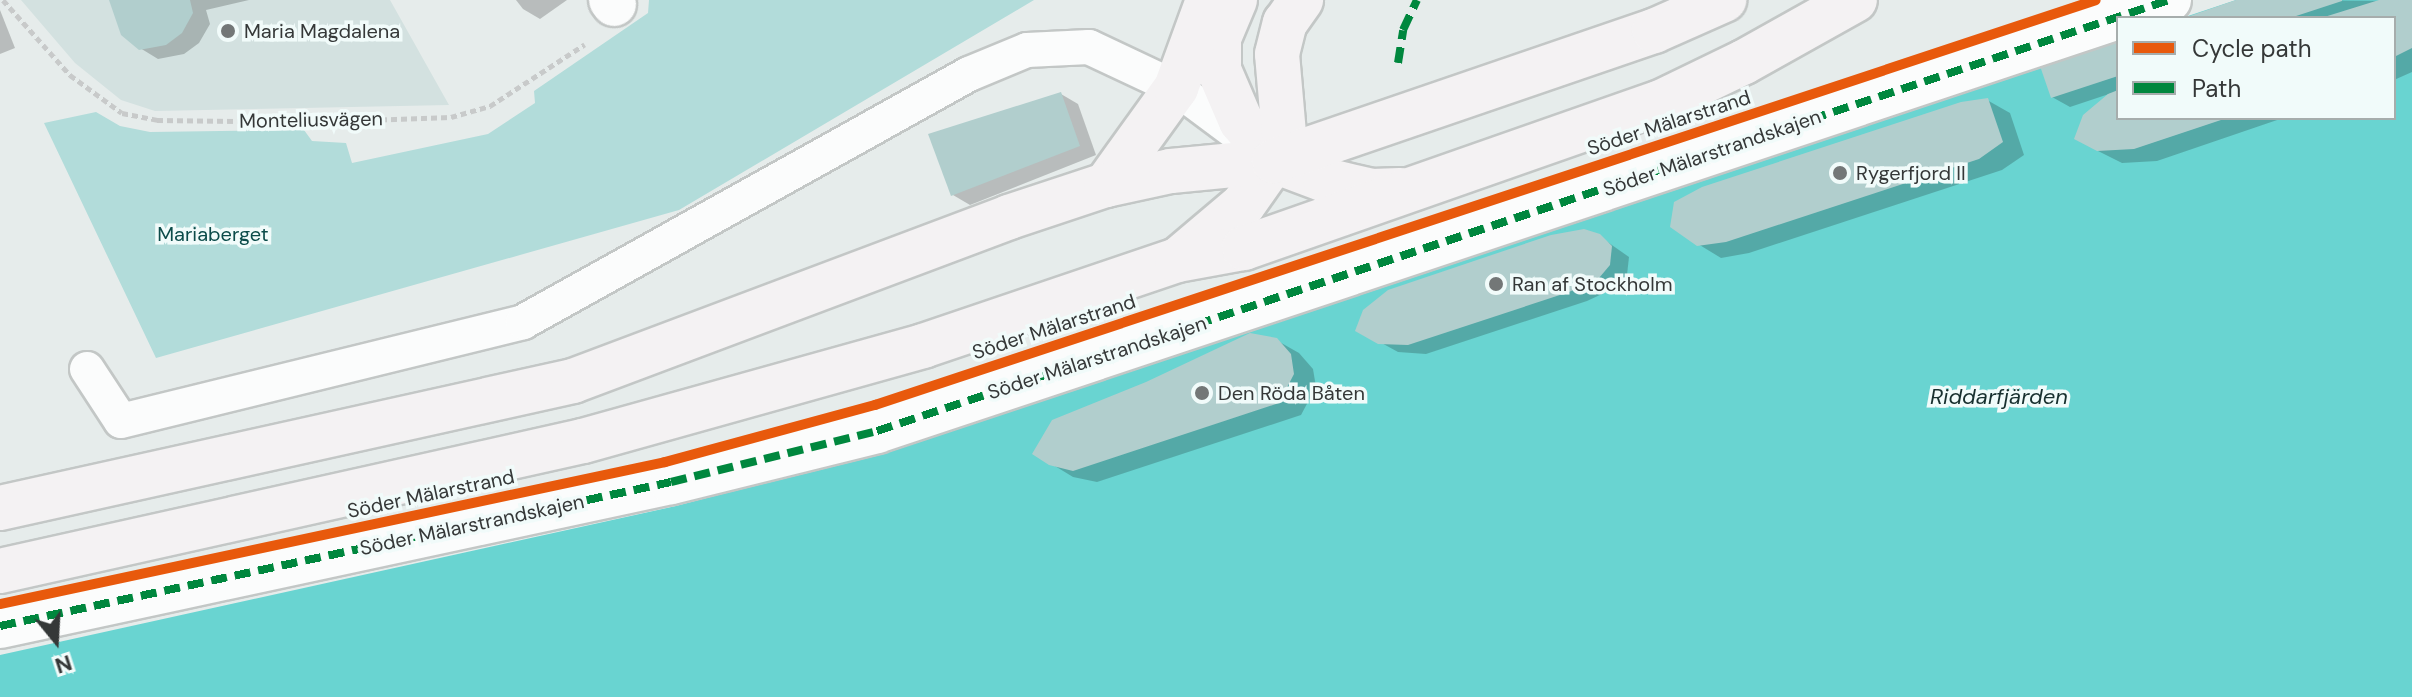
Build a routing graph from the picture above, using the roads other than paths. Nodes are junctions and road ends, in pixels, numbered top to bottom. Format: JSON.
{"nodes":[{"id":1,"x":1208,"y":0,"type":"edge"},
{"id":2,"x":1235,"y":0,"type":"edge"},
{"id":3,"x":1301,"y":0,"type":"edge"},
{"id":4,"x":1724,"y":0,"type":"edge"},
{"id":5,"x":1855,"y":0,"type":"edge"},
{"id":6,"x":2169,"y":0,"type":"edge"},
{"id":7,"x":2121,"y":16,"type":"edge"},
{"id":8,"x":2116,"y":18,"type":"edge"},
{"id":9,"x":1176,"y":88,"type":"junction"},
{"id":10,"x":1274,"y":161,"type":"junction"},
{"id":11,"x":1106,"y":185,"type":"junction"},
{"id":12,"x":1410,"y":189,"type":"junction"},
{"id":13,"x":1177,"y":260,"type":"junction"},
{"id":14,"x":87,"y":369,"type":"dead end"},
{"id":15,"x":0,"y":508,"type":"edge"},
{"id":16,"x":0,"y":571,"type":"edge"},
{"id":17,"x":0,"y":626,"type":"edge"}],
"edges":[{"from":1,"to":9,"type":"street"},
{"from":2,"to":10,"type":"street"},
{"from":3,"to":10,"type":"street"},
{"from":4,"to":10,"type":"street"},
{"from":5,"to":12,"type":"street","name":"Söder Mälarstrand"},
{"from":6,"to":7,"type":"street","name":"Söder Mälarstrandskajen"},
{"from":8,"to":17,"type":"street","name":"Söder Mälarstrandskajen"},
{"from":9,"to":10,"type":"lane"},
{"from":9,"to":11,"type":"street"},
{"from":9,"to":14,"type":"lane"},
{"from":10,"to":11,"type":"street"},
{"from":10,"to":12,"type":"street"},
{"from":10,"to":13,"type":"street"},
{"from":11,"to":15,"type":"street"},
{"from":12,"to":13,"type":"street","name":"Söder Mälarstrand"},
{"from":13,"to":16,"type":"street","name":"Söder Mälarstrand"}]}
